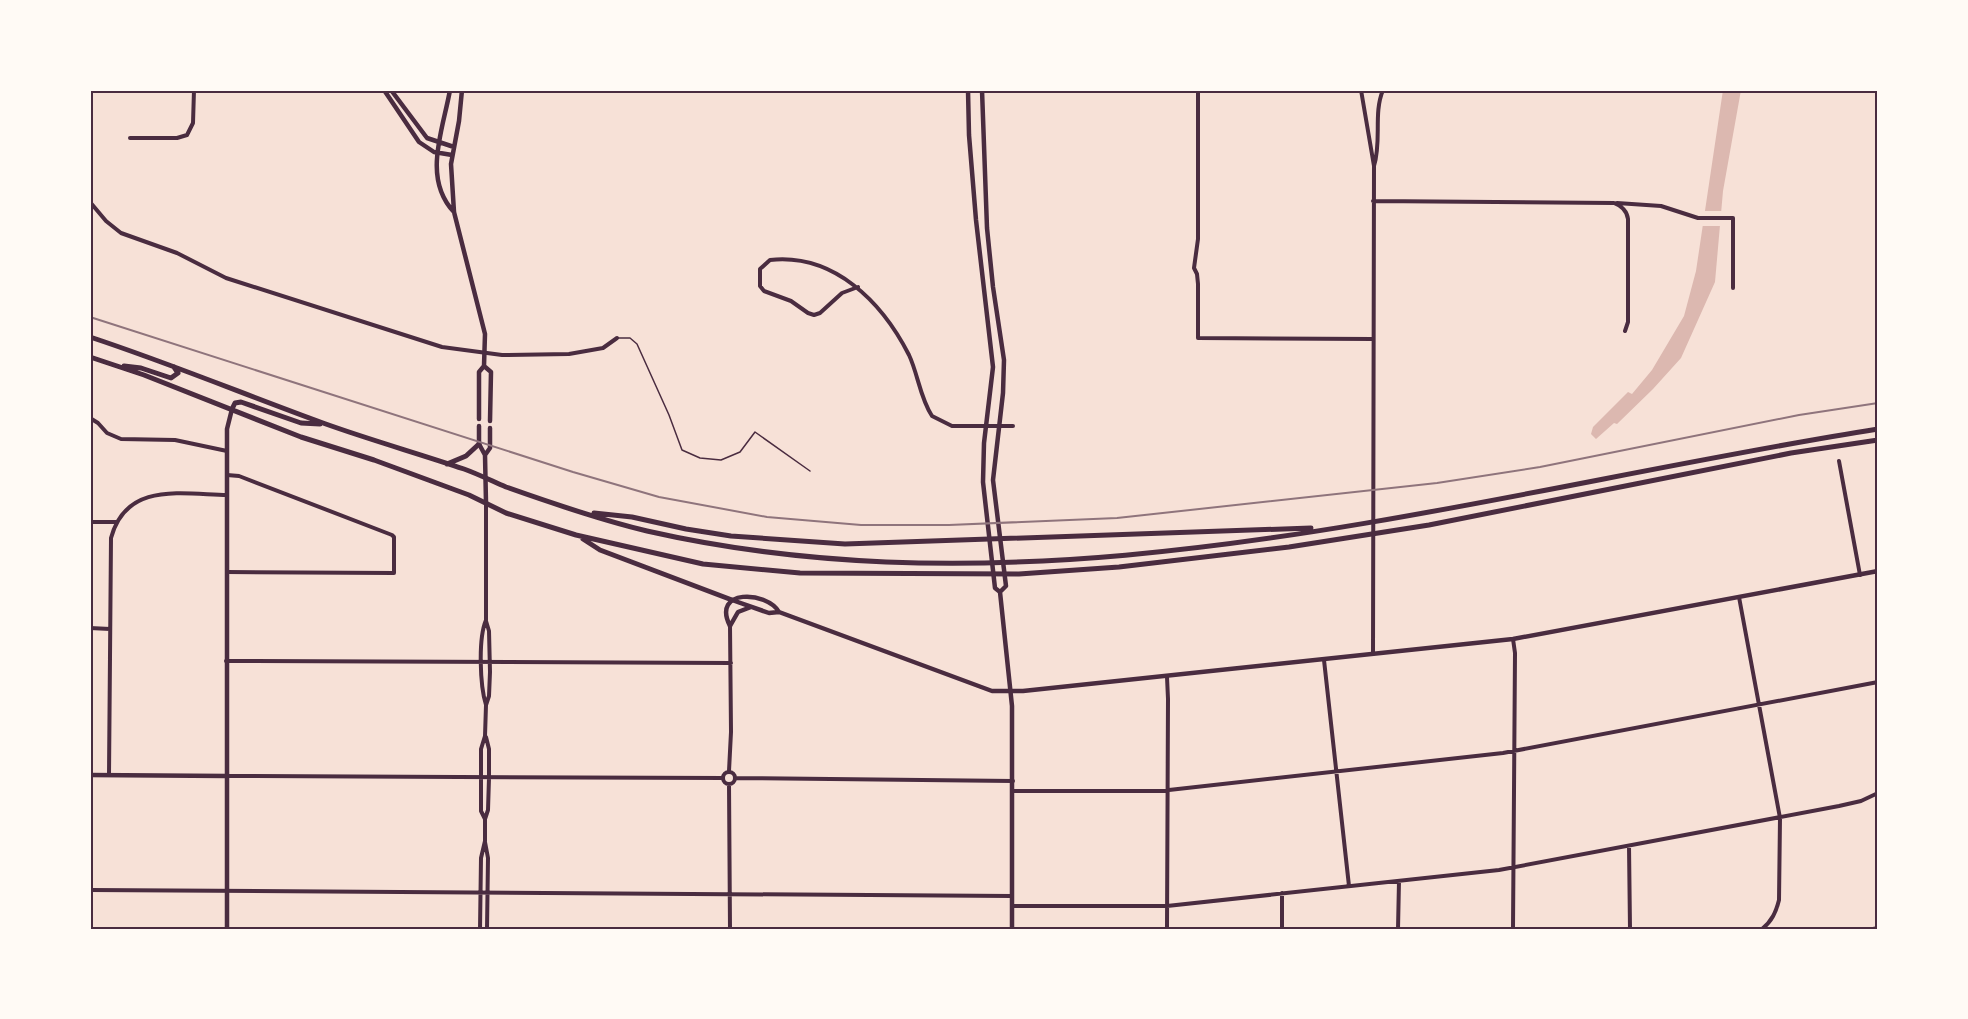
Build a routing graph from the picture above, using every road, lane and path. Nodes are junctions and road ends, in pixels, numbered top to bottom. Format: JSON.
{"nodes":[{"id":1,"x":194,"y":90,"type":"edge"},
{"id":2,"x":384,"y":90,"type":"edge"},
{"id":3,"x":391,"y":90,"type":"edge"},
{"id":4,"x":450,"y":90,"type":"edge"},
{"id":5,"x":462,"y":90,"type":"edge"},
{"id":6,"x":968,"y":90,"type":"edge"},
{"id":7,"x":982,"y":90,"type":"edge"},
{"id":8,"x":1198,"y":90,"type":"edge"},
{"id":9,"x":1361,"y":90,"type":"edge"},
{"id":10,"x":1383,"y":90,"type":"edge"},
{"id":11,"x":130,"y":138,"type":"dead end"},
{"id":12,"x":439,"y":144,"type":"junction"},
{"id":13,"x":454,"y":147,"type":"junction"},
{"id":14,"x":437,"y":153,"type":"junction"},
{"id":15,"x":452,"y":155,"type":"junction"},
{"id":16,"x":1374,"y":166,"type":"junction"},
{"id":17,"x":1373,"y":201,"type":"junction"},
{"id":18,"x":90,"y":202,"type":"edge"},
{"id":19,"x":1616,"y":204,"type":"junction"},
{"id":20,"x":454,"y":212,"type":"junction"},
{"id":21,"x":858,"y":287,"type":"junction"},
{"id":22,"x":1733,"y":288,"type":"dead end"},
{"id":23,"x":1625,"y":331,"type":"dead end"},
{"id":24,"x":90,"y":337,"type":"edge"},
{"id":25,"x":616,"y":338,"type":"joint"},
{"id":26,"x":1373,"y":339,"type":"junction"},
{"id":27,"x":485,"y":353,"type":"junction"},
{"id":28,"x":90,"y":357,"type":"edge"},
{"id":29,"x":117,"y":365,"type":"junction"},
{"id":30,"x":174,"y":366,"type":"junction"},
{"id":31,"x":484,"y":366,"type":"junction"},
{"id":32,"x":232,"y":409,"type":"junction"},
{"id":33,"x":90,"y":418,"type":"edge"},
{"id":34,"x":479,"y":419,"type":"dead end"},
{"id":35,"x":490,"y":421,"type":"dead end"},
{"id":36,"x":324,"y":424,"type":"junction"},
{"id":37,"x":479,"y":426,"type":"dead end"},
{"id":38,"x":999,"y":426,"type":"junction"},
{"id":39,"x":1013,"y":426,"type":"dead end"},
{"id":40,"x":986,"y":427,"type":"junction"},
{"id":41,"x":490,"y":428,"type":"dead end"},
{"id":42,"x":1878,"y":429,"type":"edge"},
{"id":43,"x":1878,"y":440,"type":"edge"},
{"id":44,"x":479,"y":444,"type":"junction"},
{"id":45,"x":227,"y":452,"type":"junction"},
{"id":46,"x":485,"y":455,"type":"junction"},
{"id":47,"x":1839,"y":461,"type":"dead end"},
{"id":48,"x":447,"y":464,"type":"junction"},
{"id":49,"x":810,"y":471,"type":"dead end"},
{"id":50,"x":227,"y":475,"type":"junction"},
{"id":51,"x":485,"y":478,"type":"junction"},
{"id":52,"x":227,"y":495,"type":"junction"},
{"id":53,"x":486,"y":503,"type":"junction"},
{"id":54,"x":584,"y":512,"type":"junction"},
{"id":55,"x":90,"y":522,"type":"edge"},
{"id":56,"x":116,"y":522,"type":"junction"},
{"id":57,"x":1337,"y":528,"type":"junction"},
{"id":58,"x":576,"y":535,"type":"junction"},
{"id":59,"x":990,"y":539,"type":"junction"},
{"id":60,"x":1002,"y":539,"type":"junction"},
{"id":61,"x":1878,"y":571,"type":"edge"},
{"id":62,"x":227,"y":572,"type":"junction"},
{"id":63,"x":1860,"y":575,"type":"junction"},
{"id":64,"x":1000,"y":592,"type":"junction"},
{"id":65,"x":1739,"y":597,"type":"junction"},
{"id":66,"x":732,"y":600,"type":"junction"},
{"id":67,"x":754,"y":607,"type":"junction"},
{"id":68,"x":779,"y":612,"type":"junction"},
{"id":69,"x":486,"y":620,"type":"junction"},
{"id":70,"x":730,"y":626,"type":"junction"},
{"id":71,"x":90,"y":628,"type":"edge"},
{"id":72,"x":110,"y":629,"type":"junction"},
{"id":73,"x":1513,"y":639,"type":"junction"},
{"id":74,"x":1373,"y":654,"type":"junction"},
{"id":75,"x":1324,"y":660,"type":"junction"},
{"id":76,"x":226,"y":661,"type":"junction"},
{"id":77,"x":482,"y":662,"type":"junction"},
{"id":78,"x":490,"y":662,"type":"junction"},
{"id":79,"x":731,"y":663,"type":"junction"},
{"id":80,"x":1167,"y":677,"type":"junction"},
{"id":81,"x":1878,"y":682,"type":"edge"},
{"id":82,"x":1010,"y":692,"type":"junction"},
{"id":83,"x":486,"y":705,"type":"junction"},
{"id":84,"x":1759,"y":705,"type":"junction"},
{"id":85,"x":485,"y":736,"type":"junction"},
{"id":86,"x":1514,"y":751,"type":"junction"},
{"id":87,"x":729,"y":771,"type":"junction"},
{"id":88,"x":1336,"y":772,"type":"junction"},
{"id":89,"x":90,"y":775,"type":"edge"},
{"id":90,"x":109,"y":775,"type":"junction"},
{"id":91,"x":227,"y":776,"type":"junction"},
{"id":92,"x":481,"y":777,"type":"junction"},
{"id":93,"x":489,"y":778,"type":"junction"},
{"id":94,"x":723,"y":778,"type":"junction"},
{"id":95,"x":735,"y":778,"type":"junction"},
{"id":96,"x":1013,"y":781,"type":"junction"},
{"id":97,"x":729,"y":784,"type":"junction"},
{"id":98,"x":1168,"y":790,"type":"junction"},
{"id":99,"x":1012,"y":791,"type":"junction"},
{"id":100,"x":1878,"y":793,"type":"edge"},
{"id":101,"x":1780,"y":818,"type":"junction"},
{"id":102,"x":485,"y":819,"type":"junction"},
{"id":103,"x":484,"y":841,"type":"junction"},
{"id":104,"x":1629,"y":846,"type":"junction"},
{"id":105,"x":1514,"y":868,"type":"junction"},
{"id":106,"x":1399,"y":880,"type":"junction"},
{"id":107,"x":1349,"y":886,"type":"junction"},
{"id":108,"x":90,"y":890,"type":"edge"},
{"id":109,"x":228,"y":891,"type":"junction"},
{"id":110,"x":480,"y":893,"type":"junction"},
{"id":111,"x":488,"y":893,"type":"junction"},
{"id":112,"x":1282,"y":893,"type":"junction"},
{"id":113,"x":730,"y":894,"type":"junction"},
{"id":114,"x":1012,"y":896,"type":"junction"},
{"id":115,"x":1012,"y":906,"type":"junction"},
{"id":116,"x":1167,"y":906,"type":"junction"},
{"id":117,"x":1766,"y":928,"type":"edge"},
{"id":118,"x":1878,"y":928,"type":"edge"},
{"id":119,"x":227,"y":929,"type":"edge"},
{"id":120,"x":480,"y":929,"type":"edge"},
{"id":121,"x":487,"y":929,"type":"edge"},
{"id":122,"x":730,"y":929,"type":"edge"},
{"id":123,"x":1012,"y":929,"type":"edge"},
{"id":124,"x":1167,"y":929,"type":"edge"},
{"id":125,"x":1282,"y":929,"type":"edge"},
{"id":126,"x":1398,"y":929,"type":"edge"},
{"id":127,"x":1513,"y":929,"type":"edge"},
{"id":128,"x":1629,"y":929,"type":"edge"},
{"id":129,"x":1872,"y":929,"type":"edge"}],
"edges":[{"from":1,"to":11,"type":"street"},
{"from":2,"to":14,"type":"street"},
{"from":3,"to":12,"type":"street"},
{"from":4,"to":12,"type":"street"},
{"from":5,"to":13,"type":"street"},
{"from":6,"to":40,"type":"street"},
{"from":7,"to":38,"type":"street"},
{"from":8,"to":26,"type":"street"},
{"from":9,"to":16,"type":"street"},
{"from":10,"to":16,"type":"street"},
{"from":12,"to":13,"type":"street"},
{"from":12,"to":14,"type":"street"},
{"from":13,"to":15,"type":"street"},
{"from":14,"to":15,"type":"street"},
{"from":14,"to":20,"type":"street"},
{"from":15,"to":20,"type":"street"},
{"from":16,"to":17,"type":"street"},
{"from":17,"to":19,"type":"street"},
{"from":17,"to":26,"type":"street"},
{"from":18,"to":27,"type":"street"},
{"from":19,"to":22,"type":"street"},
{"from":19,"to":23,"type":"street"},
{"from":20,"to":27,"type":"street"},
{"from":21,"to":21,"type":"street"},
{"from":21,"to":40,"type":"street"},
{"from":24,"to":30,"type":"main road"},
{"from":25,"to":27,"type":"street"},
{"from":25,"to":49,"type":"lane"},
{"from":26,"to":74,"type":"street"},
{"from":27,"to":31,"type":"street"},
{"from":28,"to":29,"type":"main road"},
{"from":29,"to":30,"type":"main road"},
{"from":29,"to":32,"type":"main road"},
{"from":30,"to":36,"type":"main road"},
{"from":31,"to":34,"type":"street"},
{"from":31,"to":35,"type":"street"},
{"from":32,"to":36,"type":"main road"},
{"from":32,"to":45,"type":"street"},
{"from":32,"to":53,"type":"main road"},
{"from":33,"to":45,"type":"street"},
{"from":36,"to":48,"type":"main road"},
{"from":37,"to":44,"type":"street"},
{"from":38,"to":39,"type":"street"},
{"from":38,"to":40,"type":"street"},
{"from":38,"to":60,"type":"street"},
{"from":40,"to":59,"type":"street"},
{"from":41,"to":46,"type":"street"},
{"from":42,"to":57,"type":"main road"},
{"from":43,"to":58,"type":"main road"},
{"from":44,"to":46,"type":"street"},
{"from":44,"to":48,"type":"main road"},
{"from":45,"to":50,"type":"street"},
{"from":46,"to":51,"type":"street"},
{"from":47,"to":63,"type":"street"},
{"from":48,"to":51,"type":"main road"},
{"from":50,"to":52,"type":"street"},
{"from":50,"to":62,"type":"street"},
{"from":51,"to":53,"type":"street"},
{"from":51,"to":54,"type":"main road"},
{"from":52,"to":56,"type":"street"},
{"from":52,"to":62,"type":"street"},
{"from":53,"to":58,"type":"main road"},
{"from":53,"to":69,"type":"street"},
{"from":54,"to":57,"type":"main road"},
{"from":54,"to":59,"type":"main road"},
{"from":55,"to":56,"type":"street"},
{"from":56,"to":72,"type":"street"},
{"from":57,"to":60,"type":"main road"},
{"from":58,"to":66,"type":"main road"},
{"from":59,"to":60,"type":"main road"},
{"from":59,"to":64,"type":"street"},
{"from":60,"to":64,"type":"street"},
{"from":61,"to":63,"type":"street"},
{"from":62,"to":76,"type":"street"},
{"from":63,"to":65,"type":"street"},
{"from":64,"to":82,"type":"street"},
{"from":65,"to":73,"type":"street"},
{"from":65,"to":84,"type":"street"},
{"from":66,"to":67,"type":"street"},
{"from":66,"to":68,"type":"street"},
{"from":66,"to":70,"type":"street"},
{"from":67,"to":68,"type":"street"},
{"from":67,"to":70,"type":"street"},
{"from":68,"to":82,"type":"street"},
{"from":69,"to":77,"type":"street"},
{"from":69,"to":78,"type":"street"},
{"from":70,"to":79,"type":"street"},
{"from":71,"to":72,"type":"street"},
{"from":72,"to":90,"type":"street"},
{"from":73,"to":74,"type":"street"},
{"from":73,"to":86,"type":"street"},
{"from":74,"to":75,"type":"street"},
{"from":75,"to":80,"type":"street"},
{"from":75,"to":88,"type":"street"},
{"from":76,"to":77,"type":"street"},
{"from":76,"to":91,"type":"street"},
{"from":77,"to":78,"type":"street"},
{"from":77,"to":83,"type":"street"},
{"from":78,"to":79,"type":"street"},
{"from":78,"to":83,"type":"street"},
{"from":79,"to":87,"type":"street"},
{"from":80,"to":82,"type":"street"},
{"from":80,"to":98,"type":"street"},
{"from":81,"to":84,"type":"street"},
{"from":82,"to":96,"type":"street"},
{"from":83,"to":85,"type":"street"},
{"from":84,"to":86,"type":"street"},
{"from":84,"to":101,"type":"street"},
{"from":85,"to":92,"type":"street"},
{"from":85,"to":93,"type":"street"},
{"from":86,"to":88,"type":"street"},
{"from":86,"to":105,"type":"street"},
{"from":87,"to":94,"type":"street"},
{"from":87,"to":95,"type":"street"},
{"from":88,"to":98,"type":"street"},
{"from":88,"to":107,"type":"street"},
{"from":89,"to":90,"type":"street"},
{"from":90,"to":91,"type":"street"},
{"from":91,"to":92,"type":"street"},
{"from":91,"to":109,"type":"street"},
{"from":92,"to":93,"type":"street"},
{"from":92,"to":102,"type":"street"},
{"from":93,"to":94,"type":"street"},
{"from":93,"to":102,"type":"street"},
{"from":94,"to":97,"type":"street"},
{"from":95,"to":96,"type":"street"},
{"from":95,"to":97,"type":"street"},
{"from":96,"to":99,"type":"street"},
{"from":97,"to":113,"type":"street"},
{"from":98,"to":99,"type":"street"},
{"from":98,"to":116,"type":"street"},
{"from":99,"to":114,"type":"street"},
{"from":100,"to":101,"type":"street"},
{"from":101,"to":104,"type":"street"},
{"from":101,"to":117,"type":"street"},
{"from":102,"to":103,"type":"street"},
{"from":103,"to":110,"type":"street"},
{"from":103,"to":111,"type":"street"},
{"from":104,"to":105,"type":"street"},
{"from":104,"to":128,"type":"street"},
{"from":105,"to":106,"type":"street"},
{"from":105,"to":127,"type":"street"},
{"from":106,"to":107,"type":"street"},
{"from":106,"to":126,"type":"street"},
{"from":107,"to":112,"type":"street"},
{"from":108,"to":109,"type":"street"},
{"from":109,"to":110,"type":"street"},
{"from":109,"to":119,"type":"street"},
{"from":110,"to":111,"type":"street"},
{"from":110,"to":120,"type":"street"},
{"from":111,"to":113,"type":"street"},
{"from":111,"to":121,"type":"street"},
{"from":112,"to":116,"type":"street"},
{"from":112,"to":125,"type":"street"},
{"from":113,"to":114,"type":"street"},
{"from":113,"to":122,"type":"street"},
{"from":114,"to":115,"type":"street"},
{"from":115,"to":116,"type":"street"},
{"from":115,"to":123,"type":"street"},
{"from":116,"to":124,"type":"street"},
{"from":118,"to":129,"type":"street"}]}
